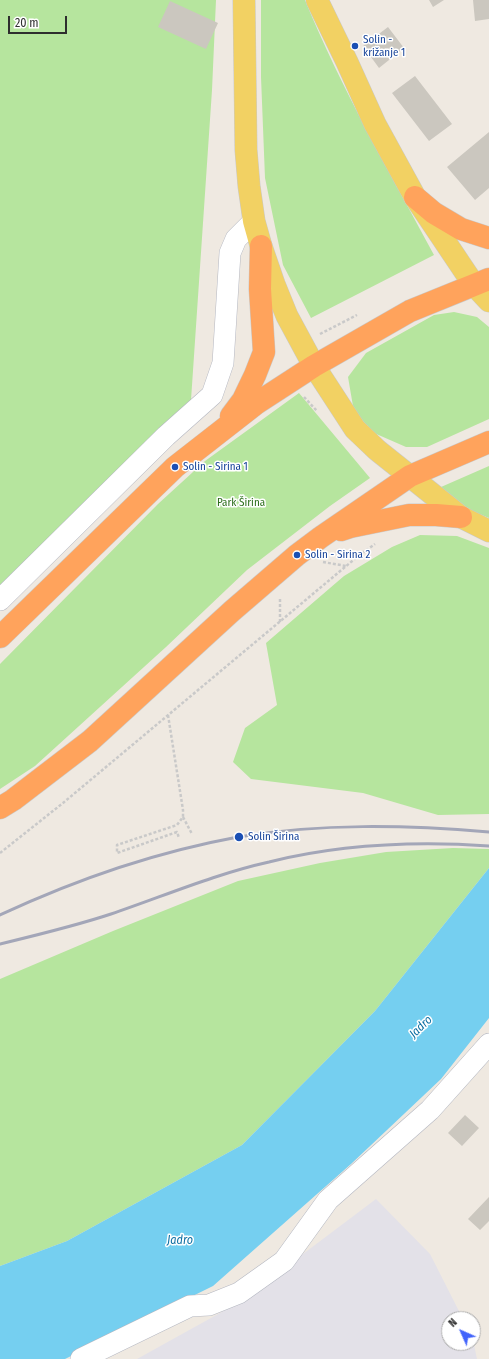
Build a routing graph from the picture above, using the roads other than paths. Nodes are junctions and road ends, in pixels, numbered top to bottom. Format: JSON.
{"nodes":[{"id":1,"x":244,"y":0,"type":"edge"},
{"id":2,"x":317,"y":0,"type":"edge"},
{"id":3,"x":415,"y":197,"type":"junction"},
{"id":4,"x":254,"y":221,"type":"junction"},
{"id":5,"x":489,"y":238,"type":"edge"},
{"id":6,"x":261,"y":246,"type":"junction"},
{"id":7,"x":482,"y":282,"type":"edge"},
{"id":8,"x":489,"y":301,"type":"edge"},
{"id":9,"x":314,"y":366,"type":"junction"},
{"id":10,"x":220,"y":431,"type":"junction"},
{"id":11,"x":489,"y":442,"type":"edge"},
{"id":12,"x":410,"y":476,"type":"junction"},
{"id":13,"x":461,"y":517,"type":"junction"},
{"id":14,"x":489,"y":531,"type":"edge"},
{"id":15,"x":321,"y":537,"type":"junction"},
{"id":16,"x":0,"y":600,"type":"edge"},
{"id":17,"x":0,"y":636,"type":"edge"},
{"id":18,"x":0,"y":808,"type":"edge"},
{"id":19,"x":489,"y":1044,"type":"edge"},
{"id":20,"x":81,"y":1359,"type":"edge"}],
"edges":[{"from":1,"to":4,"type":"main road"},
{"from":2,"to":3,"type":"main road"},
{"from":3,"to":5,"type":"highway"},
{"from":3,"to":7,"type":"main road"},
{"from":4,"to":6,"type":"main road"},
{"from":4,"to":16,"type":"street"},
{"from":6,"to":9,"type":"main road"},
{"from":6,"to":10,"type":"highway"},
{"from":7,"to":8,"type":"main road"},
{"from":7,"to":9,"type":"highway"},
{"from":9,"to":10,"type":"highway"},
{"from":9,"to":12,"type":"main road"},
{"from":10,"to":17,"type":"highway"},
{"from":11,"to":12,"type":"highway"},
{"from":12,"to":13,"type":"main road"},
{"from":12,"to":15,"type":"highway"},
{"from":13,"to":14,"type":"main road"},
{"from":13,"to":15,"type":"highway"},
{"from":15,"to":18,"type":"highway"},
{"from":19,"to":20,"type":"street"}]}
